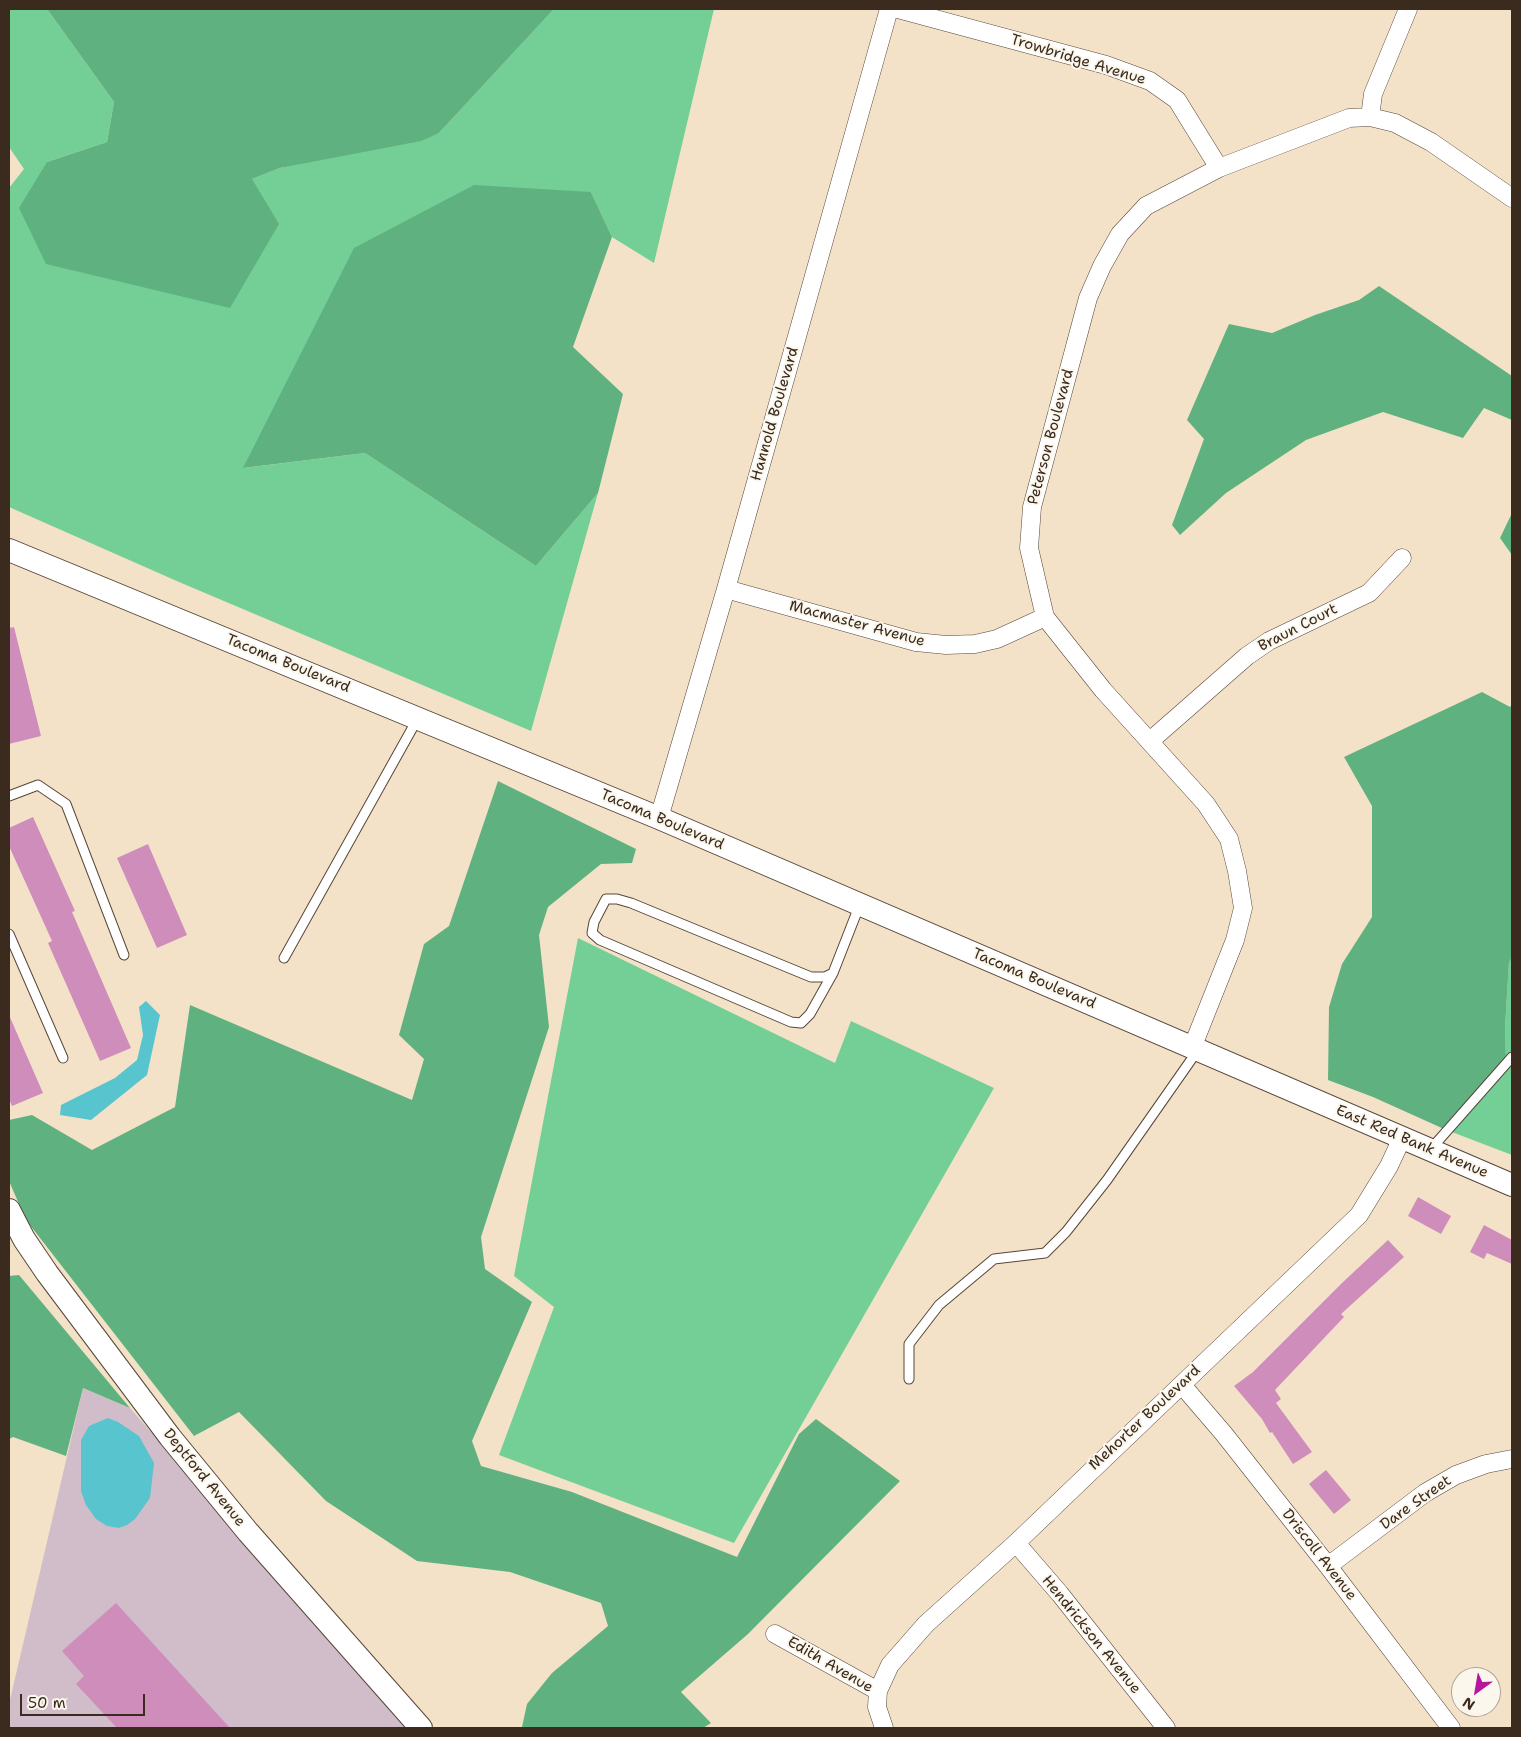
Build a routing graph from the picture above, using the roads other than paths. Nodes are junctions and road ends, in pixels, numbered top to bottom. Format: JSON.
{"nodes":[{"id":1,"x":889,"y":9,"type":"edge"},
{"id":2,"x":898,"y":9,"type":"edge"},
{"id":3,"x":1408,"y":9,"type":"edge"},
{"id":4,"x":1370,"y":118,"type":"junction"},
{"id":5,"x":1219,"y":168,"type":"junction"},
{"id":6,"x":1512,"y":198,"type":"edge"},
{"id":7,"x":9,"y":550,"type":"edge"},
{"id":8,"x":1402,"y":558,"type":"dead end"},
{"id":9,"x":726,"y":589,"type":"junction"},
{"id":10,"x":1045,"y":617,"type":"junction"},
{"id":11,"x":418,"y":718,"type":"junction"},
{"id":12,"x":1150,"y":740,"type":"junction"},
{"id":13,"x":9,"y":796,"type":"edge"},
{"id":14,"x":659,"y":818,"type":"junction"},
{"id":15,"x":860,"y":904,"type":"junction"},
{"id":16,"x":9,"y":934,"type":"edge"},
{"id":17,"x":124,"y":955,"type":"dead end"},
{"id":18,"x":284,"y":958,"type":"dead end"},
{"id":19,"x":832,"y":973,"type":"junction"},
{"id":20,"x":1195,"y":1049,"type":"junction"},
{"id":21,"x":1512,"y":1057,"type":"edge"},
{"id":22,"x":63,"y":1058,"type":"dead end"},
{"id":23,"x":1312,"y":1099,"type":"joint"},
{"id":24,"x":1402,"y":1138,"type":"junction"},
{"id":25,"x":1430,"y":1150,"type":"junction"},
{"id":26,"x":1512,"y":1186,"type":"edge"},
{"id":27,"x":9,"y":1210,"type":"edge"},
{"id":28,"x":909,"y":1379,"type":"dead end"},
{"id":29,"x":1182,"y":1385,"type":"junction"},
{"id":30,"x":1512,"y":1459,"type":"edge"},
{"id":31,"x":1016,"y":1542,"type":"junction"},
{"id":32,"x":1328,"y":1566,"type":"junction"},
{"id":33,"x":775,"y":1634,"type":"dead end"},
{"id":34,"x":878,"y":1691,"type":"junction"},
{"id":35,"x":421,"y":1728,"type":"edge"},
{"id":36,"x":884,"y":1728,"type":"edge"},
{"id":37,"x":1166,"y":1728,"type":"edge"},
{"id":38,"x":1451,"y":1728,"type":"edge"}],
"edges":[{"from":1,"to":9,"type":"street","name":"Hannold Boulevard"},
{"from":2,"to":5,"type":"street","name":"Trowbridge Avenue"},
{"from":3,"to":4,"type":"street"},
{"from":4,"to":5,"type":"street","name":"Peterson Boulevard"},
{"from":4,"to":6,"type":"street","name":"Peterson Boulevard"},
{"from":5,"to":10,"type":"street","name":"Peterson Boulevard"},
{"from":7,"to":11,"type":"street","name":"Tacoma Boulevard"},
{"from":8,"to":12,"type":"street","name":"Braun Court"},
{"from":9,"to":10,"type":"street","name":"Macmaster Avenue"},
{"from":9,"to":14,"type":"street","name":"Hannold Boulevard"},
{"from":10,"to":12,"type":"street","name":"Peterson Boulevard"},
{"from":11,"to":14,"type":"street","name":"Tacoma Boulevard"},
{"from":11,"to":18,"type":"lane"},
{"from":12,"to":20,"type":"street","name":"Peterson Boulevard"},
{"from":13,"to":17,"type":"lane"},
{"from":14,"to":15,"type":"street","name":"Tacoma Boulevard"},
{"from":15,"to":19,"type":"lane"},
{"from":15,"to":20,"type":"street","name":"Tacoma Boulevard"},
{"from":16,"to":22,"type":"lane"},
{"from":19,"to":19,"type":"lane"},
{"from":20,"to":23,"type":"street","name":"Tacoma Boulevard"},
{"from":20,"to":28,"type":"lane"},
{"from":21,"to":25,"type":"lane"},
{"from":23,"to":24,"type":"street","name":"East Red Bank Avenue"},
{"from":24,"to":25,"type":"street","name":"East Red Bank Avenue"},
{"from":24,"to":29,"type":"street","name":"Mehorter Boulevard"},
{"from":25,"to":26,"type":"street","name":"East Red Bank Avenue"},
{"from":27,"to":35,"type":"street","name":"Deptford Avenue"},
{"from":29,"to":31,"type":"street","name":"Mehorter Boulevard"},
{"from":29,"to":32,"type":"street","name":"Driscoll Avenue"},
{"from":30,"to":32,"type":"street","name":"Dare Street"},
{"from":31,"to":34,"type":"street","name":"Mehorter Boulevard"},
{"from":31,"to":37,"type":"street","name":"Hendrickson Avenue"},
{"from":32,"to":38,"type":"street","name":"Driscoll Avenue"},
{"from":33,"to":34,"type":"street","name":"Edith Avenue"},
{"from":34,"to":36,"type":"street","name":"Edith Avenue"}]}
